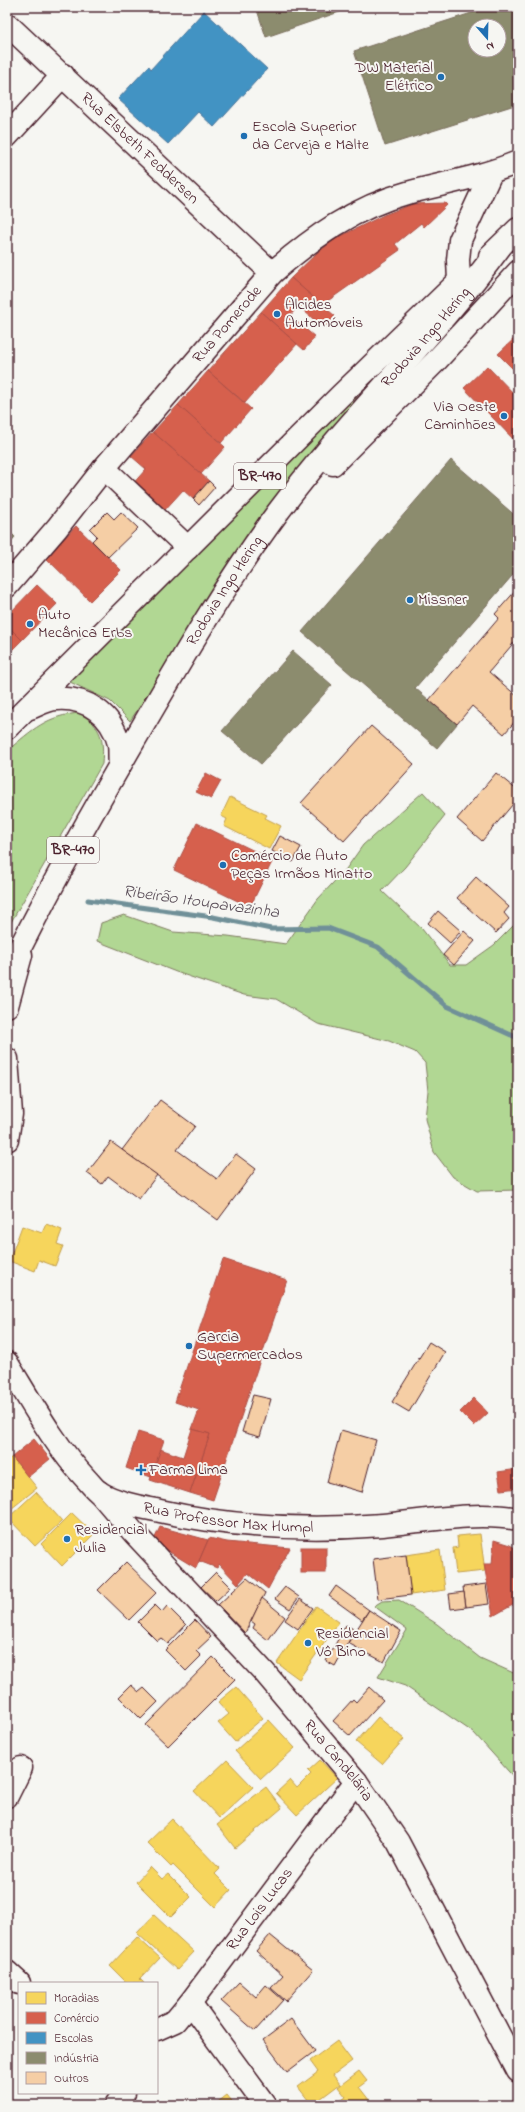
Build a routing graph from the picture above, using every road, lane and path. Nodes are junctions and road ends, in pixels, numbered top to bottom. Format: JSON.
{"nodes":[{"id":1,"x":7,"y":24,"type":"edge"},
{"id":2,"x":63,"y":75,"type":"junction"},
{"id":3,"x":7,"y":136,"type":"edge"},
{"id":4,"x":518,"y":162,"type":"edge"},
{"id":5,"x":491,"y":173,"type":"junction"},
{"id":6,"x":518,"y":229,"type":"edge"},
{"id":7,"x":500,"y":247,"type":"junction"},
{"id":8,"x":518,"y":272,"type":"edge"},
{"id":9,"x":272,"y":273,"type":"junction"},
{"id":10,"x":459,"y":281,"type":"junction"},
{"id":11,"x":333,"y":464,"type":"dead end"},
{"id":12,"x":104,"y":468,"type":"junction"},
{"id":13,"x":188,"y":548,"type":"junction"},
{"id":14,"x":7,"y":586,"type":"edge"},
{"id":15,"x":26,"y":710,"type":"junction"},
{"id":16,"x":7,"y":728,"type":"edge"},
{"id":17,"x":120,"y":765,"type":"junction"},
{"id":18,"x":26,"y":935,"type":"junction"},
{"id":19,"x":7,"y":958,"type":"edge"},
{"id":20,"x":7,"y":974,"type":"edge"},
{"id":21,"x":7,"y":1006,"type":"edge"},
{"id":22,"x":7,"y":1059,"type":"edge"},
{"id":23,"x":9,"y":1112,"type":"edge"},
{"id":24,"x":7,"y":1140,"type":"edge"},
{"id":25,"x":7,"y":1363,"type":"edge"},
{"id":26,"x":99,"y":1492,"type":"junction"},
{"id":27,"x":518,"y":1518,"type":"edge"},
{"id":28,"x":21,"y":1768,"type":"dead end"},
{"id":29,"x":356,"y":1781,"type":"junction"},
{"id":30,"x":7,"y":1796,"type":"edge"},
{"id":31,"x":7,"y":1972,"type":"edge"},
{"id":32,"x":18,"y":1982,"type":"edge"},
{"id":33,"x":190,"y":2003,"type":"junction"},
{"id":34,"x":166,"y":2025,"type":"edge"},
{"id":35,"x":158,"y":2045,"type":"edge"},
{"id":36,"x":518,"y":2071,"type":"edge"},
{"id":37,"x":103,"y":2094,"type":"edge"},
{"id":38,"x":123,"y":2094,"type":"edge"},
{"id":39,"x":106,"y":2105,"type":"edge"},
{"id":40,"x":116,"y":2105,"type":"edge"},
{"id":41,"x":265,"y":2105,"type":"edge"}],
"edges":[{"from":1,"to":2,"type":"main road","name":"Rua Elsbeth Feddersen"},
{"from":2,"to":3,"type":"main road"},
{"from":2,"to":9,"type":"main road","name":"Rua Elsbeth Feddersen"},
{"from":4,"to":5,"type":"main road","name":"Rua Pomerode"},
{"from":5,"to":9,"type":"main road","name":"Rua Pomerode"},
{"from":5,"to":10,"type":"main road"},
{"from":6,"to":7,"type":"main road","name":"Rodovia Ingo Hering","number":"BR-470"},
{"from":7,"to":10,"type":"main road","name":"Rodovia Ingo Hering","number":"BR-470"},
{"from":7,"to":17,"type":"main road","name":"Rodovia Ingo Hering","number":"BR-470"},
{"from":8,"to":11,"type":"main road","name":"Rodovia Ingo Hering"},
{"from":9,"to":12,"type":"main road","name":"Rua Pomerode"},
{"from":10,"to":13,"type":"main road","name":"Rodovia Ingo Hering","number":"BR-470"},
{"from":12,"to":13,"type":"main road"},
{"from":12,"to":14,"type":"main road","name":"Rua Pomerode"},
{"from":13,"to":15,"type":"main road","name":"Rodovia Ingo Hering","number":"BR-470"},
{"from":15,"to":16,"type":"main road","name":"Rodovia Ingo Hering","number":"BR-470"},
{"from":15,"to":17,"type":"main road"},
{"from":17,"to":18,"type":"main road","name":"Rodovia Ingo Hering","number":"BR-470"},
{"from":18,"to":19,"type":"main road"},
{"from":18,"to":20,"type":"main road","name":"Rodovia Ingo Hering","number":"BR-470"},
{"from":18,"to":21,"type":"main road"},
{"from":22,"to":23,"type":"main road"},
{"from":23,"to":24,"type":"main road"},
{"from":25,"to":26,"type":"main road","name":"Rua Professor Max Humpl"},
{"from":26,"to":27,"type":"main road","name":"Rua Professor Max Humpl"},
{"from":26,"to":29,"type":"main road","name":"Rua Candelária"},
{"from":28,"to":30,"type":"main road"},
{"from":29,"to":33,"type":"main road","name":"Rua Lois Lucas"},
{"from":29,"to":36,"type":"main road","name":"Rua Candelária"},
{"from":31,"to":32,"type":"main road"},
{"from":33,"to":34,"type":"main road","name":"Rua Lois Lucas"},
{"from":33,"to":41,"type":"main road"},
{"from":34,"to":35,"type":"main road","name":"Rua Lois Lucas"},
{"from":37,"to":39,"type":"main road"},
{"from":38,"to":40,"type":"main road"}]}
